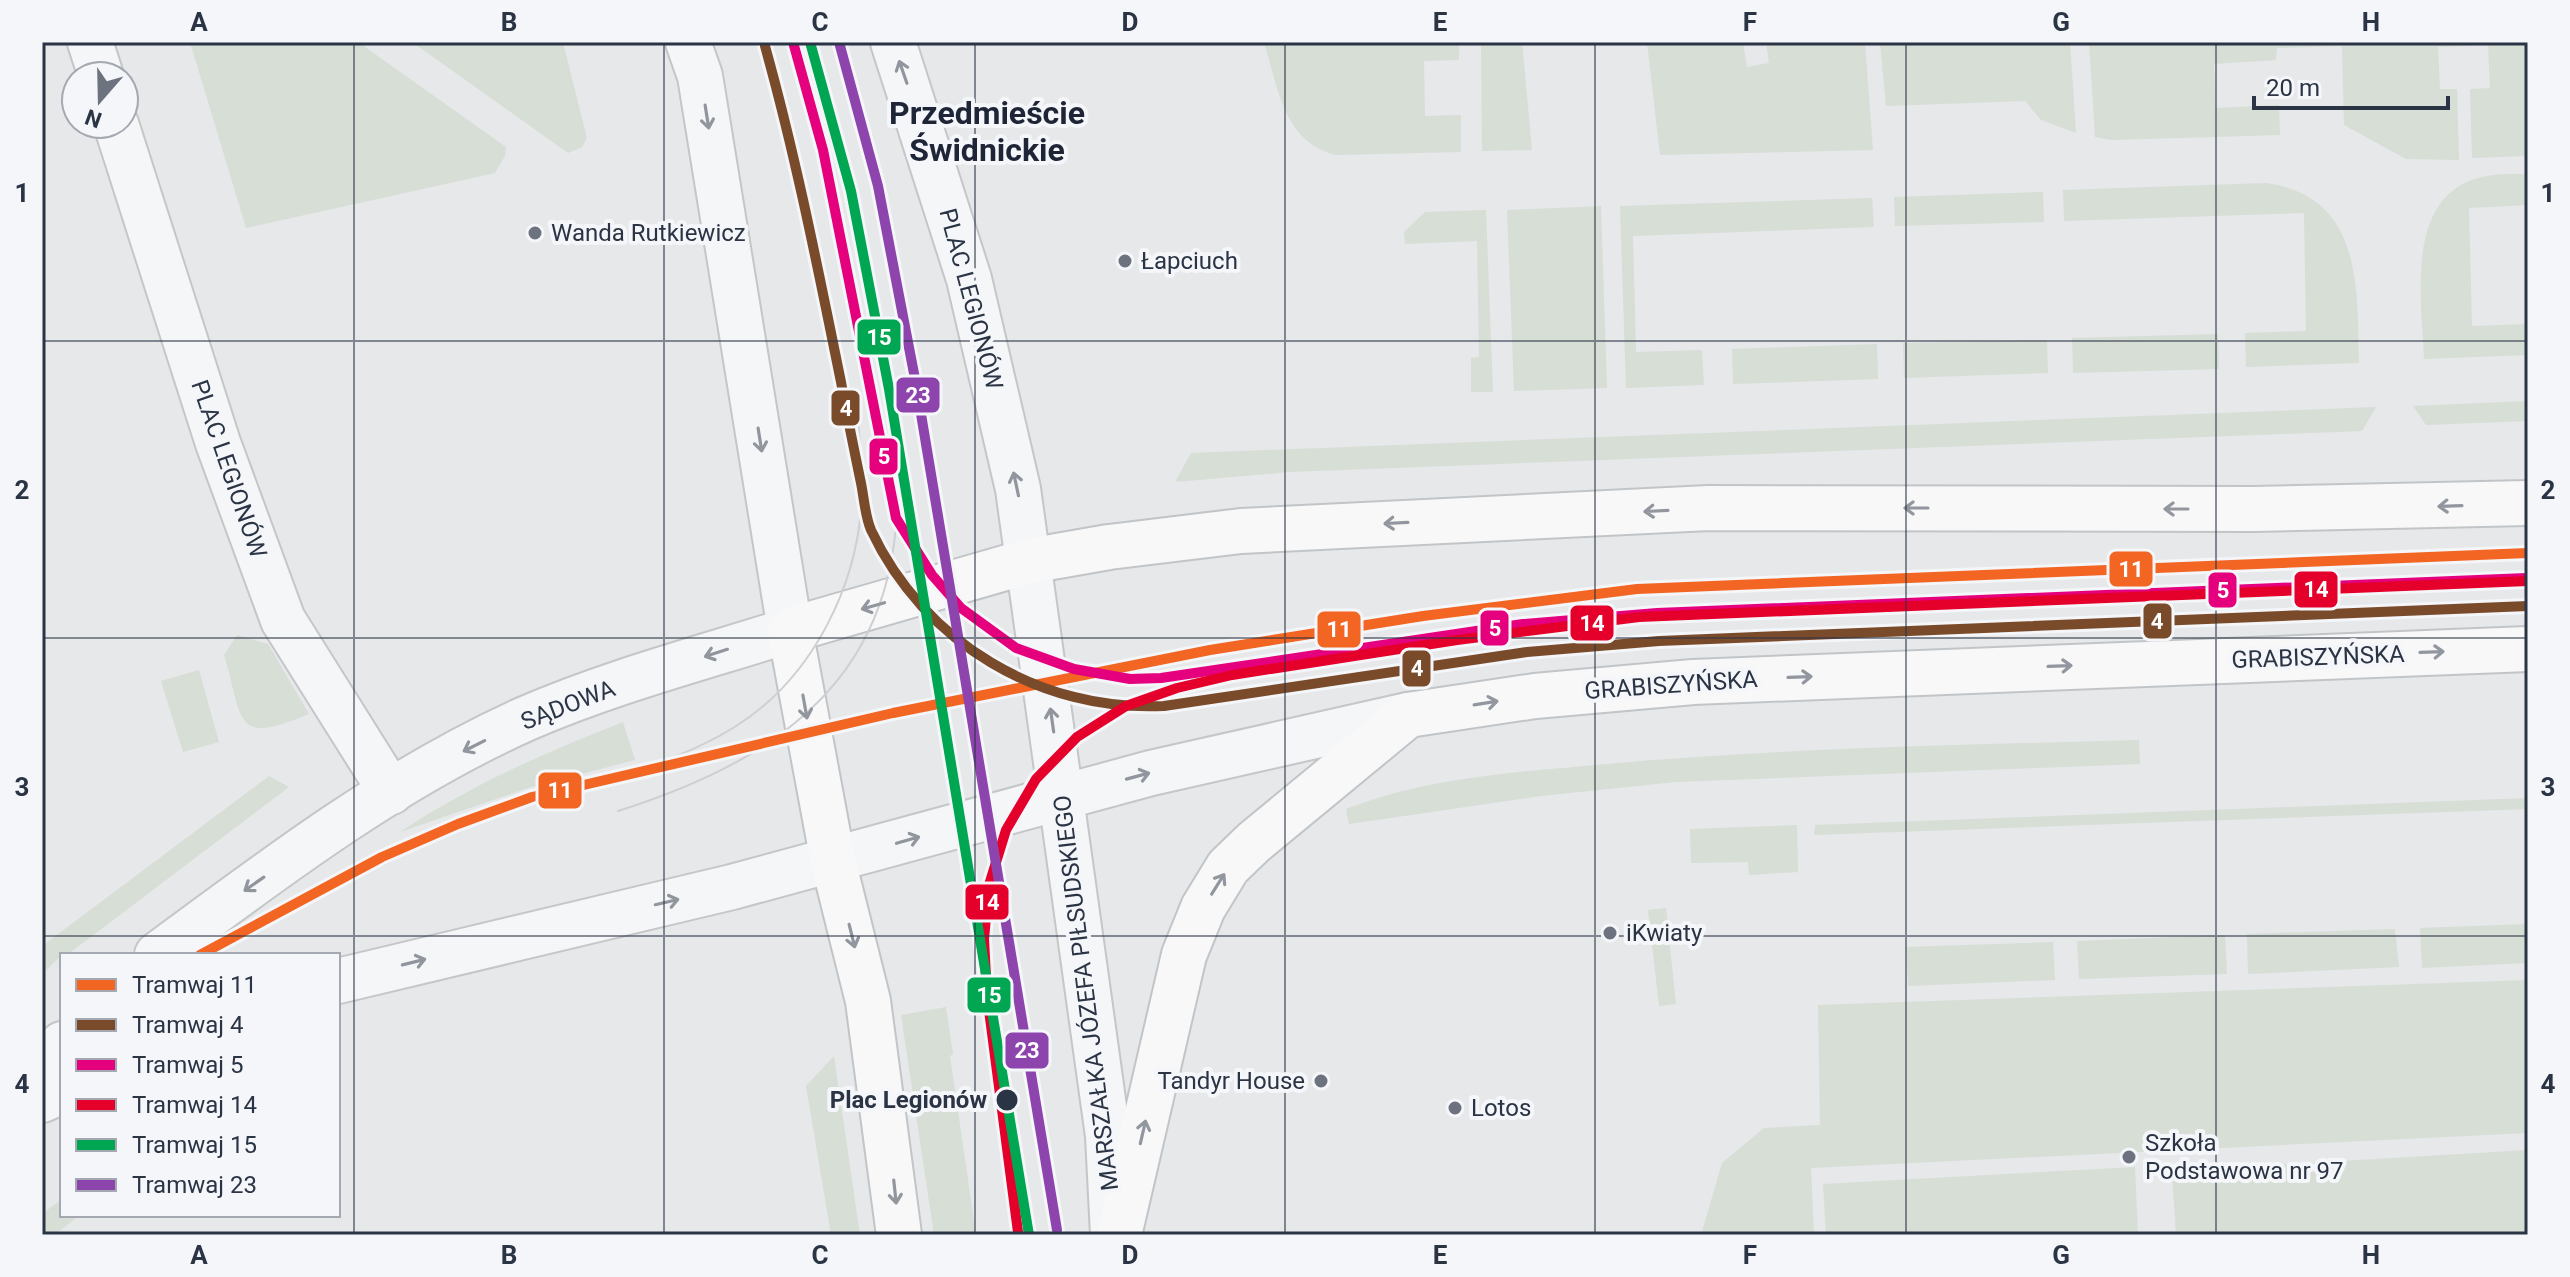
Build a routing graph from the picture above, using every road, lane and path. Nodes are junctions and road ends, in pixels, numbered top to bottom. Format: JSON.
{"nodes":[{"id":1,"x":688,"y":42,"type":"edge"},
{"id":2,"x":893,"y":42,"type":"edge"},
{"id":3,"x":121,"y":140,"type":"edge"},
{"id":4,"x":2528,"y":503,"type":"edge"},
{"id":5,"x":1029,"y":561,"type":"junction"},
{"id":6,"x":790,"y":630,"type":"junction"},
{"id":7,"x":2528,"y":649,"type":"edge"},
{"id":8,"x":1408,"y":715,"type":"junction"},
{"id":9,"x":391,"y":792,"type":"junction"},
{"id":10,"x":1063,"y":797,"type":"junction"},
{"id":11,"x":833,"y":861,"type":"junction"},
{"id":12,"x":160,"y":953,"type":"edge"},
{"id":13,"x":340,"y":981,"type":"edge"},
{"id":14,"x":60,"y":1046,"type":"edge"},
{"id":15,"x":42,"y":1065,"type":"edge"},
{"id":16,"x":899,"y":1235,"type":"edge"},
{"id":17,"x":1116,"y":1235,"type":"edge"}],
"edges":[{"from":1,"to":6,"type":"street","one_way":true},
{"from":5,"to":2,"type":"street","name":"PLAC LEGIONÓW","one_way":true},
{"from":3,"to":9,"type":"street","name":"PLAC LEGIONÓW"},
{"from":4,"to":5,"type":"main road","one_way":true},
{"from":5,"to":6,"type":"main road","name":"SĄDOWA","one_way":true},
{"from":10,"to":5,"type":"street","name":"MARSZAŁKA JÓZEFA PIŁSUDSKIEGO","one_way":true},
{"from":6,"to":9,"type":"street","name":"SĄDOWA","one_way":true},
{"from":6,"to":11,"type":"main road","one_way":true},
{"from":8,"to":7,"type":"main road","name":"GRABISZYŃSKA","one_way":true},
{"from":10,"to":8,"type":"street","name":"GRABISZYŃSKA","one_way":true},
{"from":17,"to":8,"type":"main road","one_way":true},
{"from":9,"to":12,"type":"street","name":"SĄDOWA","one_way":true},
{"from":11,"to":10,"type":"street","name":"GRABISZYŃSKA","one_way":true},
{"from":10,"to":17,"type":"street","name":"MARSZAŁKA JÓZEFA PIŁSUDSKIEGO"},
{"from":13,"to":11,"type":"street","one_way":true},
{"from":11,"to":16,"type":"main road","one_way":true},
{"from":14,"to":15,"type":"street"}]}
